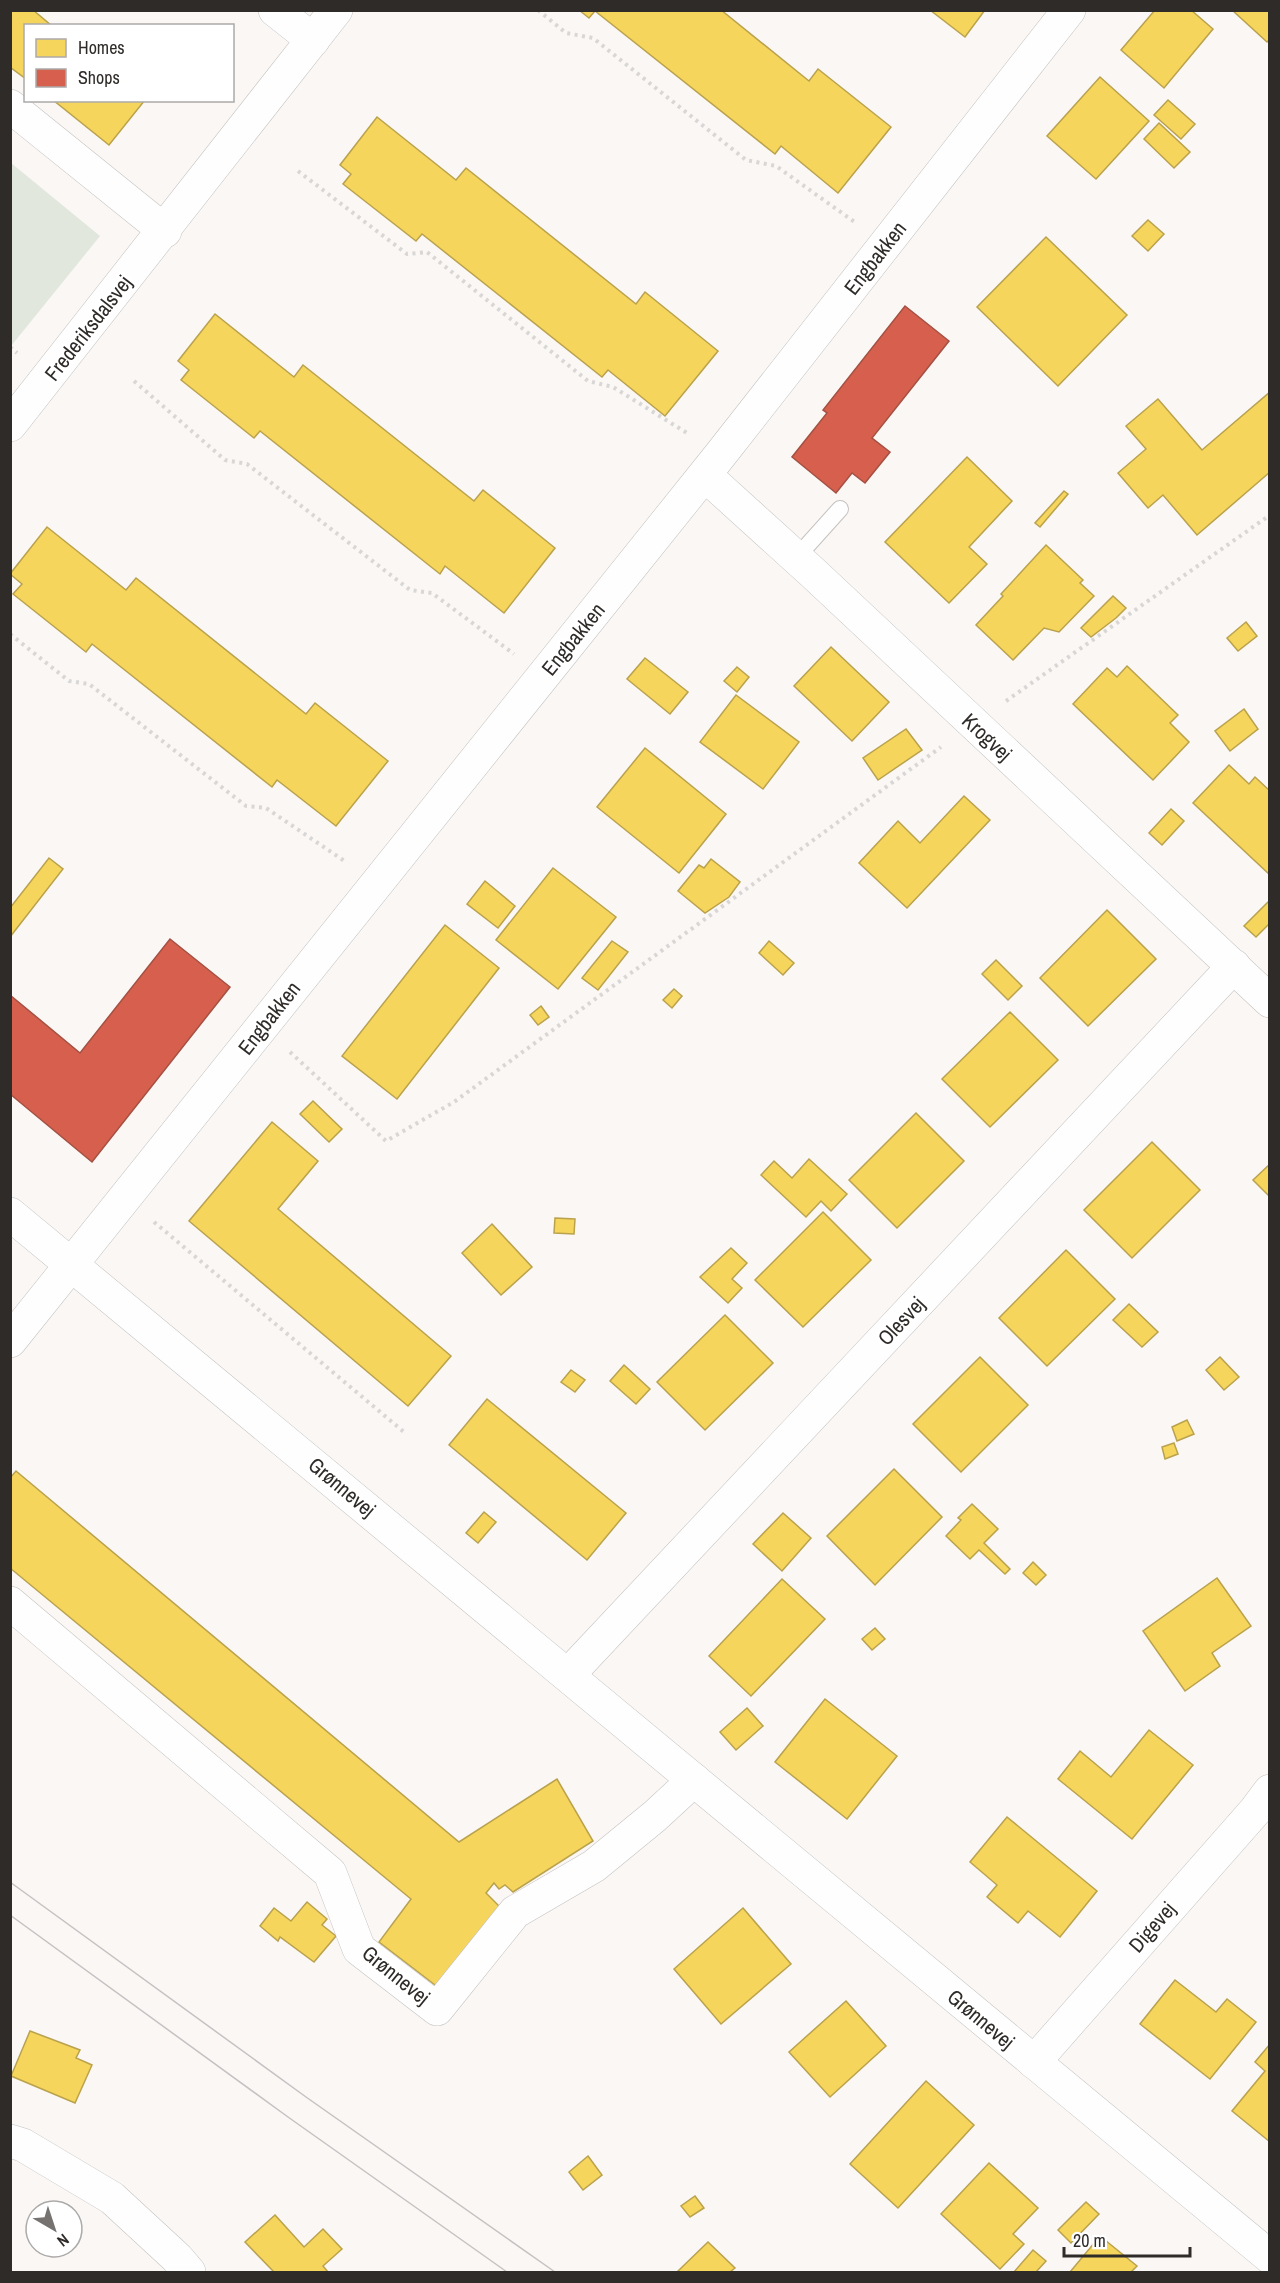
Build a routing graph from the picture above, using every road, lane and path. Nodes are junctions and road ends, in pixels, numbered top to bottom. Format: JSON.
{"nodes":[{"id":1,"x":275,"y":10,"type":"edge"},
{"id":2,"x":336,"y":10,"type":"edge"},
{"id":3,"x":538,"y":10,"type":"edge"},
{"id":4,"x":1070,"y":10,"type":"edge"},
{"id":5,"x":312,"y":40,"type":"junction"},
{"id":6,"x":10,"y":106,"type":"edge"},
{"id":7,"x":298,"y":171,"type":"dead end"},
{"id":8,"x":165,"y":231,"type":"junction"},
{"id":9,"x":886,"y":244,"type":"junction"},
{"id":10,"x":134,"y":381,"type":"dead end"},
{"id":11,"x":10,"y":425,"type":"edge"},
{"id":12,"x":713,"y":464,"type":"junction"},
{"id":13,"x":840,"y":508,"type":"dead end"},
{"id":14,"x":1269,"y":515,"type":"edge"},
{"id":15,"x":795,"y":558,"type":"junction"},
{"id":16,"x":10,"y":634,"type":"edge"},
{"id":17,"x":544,"y":676,"type":"junction"},
{"id":18,"x":973,"y":724,"type":"junction"},
{"id":19,"x":377,"y":883,"type":"junction"},
{"id":20,"x":1234,"y":966,"type":"junction"},
{"id":21,"x":1269,"y":1000,"type":"edge"},
{"id":22,"x":263,"y":1028,"type":"junction"},
{"id":23,"x":125,"y":1198,"type":"junction"},
{"id":24,"x":10,"y":1214,"type":"edge"},
{"id":25,"x":72,"y":1264,"type":"junction"},
{"id":26,"x":10,"y":1341,"type":"edge"},
{"id":27,"x":404,"y":1432,"type":"dead end"},
{"id":28,"x":10,"y":1603,"type":"edge"},
{"id":29,"x":568,"y":1675,"type":"junction"},
{"id":30,"x":694,"y":1780,"type":"junction"},
{"id":31,"x":1269,"y":1791,"type":"edge"},
{"id":32,"x":1034,"y":2062,"type":"junction"},
{"id":33,"x":10,"y":2140,"type":"edge"},
{"id":34,"x":1269,"y":2257,"type":"edge"},
{"id":35,"x":189,"y":2272,"type":"edge"}],
"edges":[{"from":1,"to":5,"type":"street"},
{"from":2,"to":5,"type":"street","name":"Frederiksdalsvej"},
{"from":3,"to":9,"type":"path"},
{"from":4,"to":9,"type":"street","name":"Engbakken"},
{"from":5,"to":8,"type":"street","name":"Frederiksdalsvej"},
{"from":6,"to":8,"type":"street"},
{"from":7,"to":12,"type":"path"},
{"from":8,"to":11,"type":"street","name":"Frederiksdalsvej"},
{"from":9,"to":12,"type":"street","name":"Engbakken"},
{"from":10,"to":17,"type":"path"},
{"from":12,"to":15,"type":"street","name":"Krogvej"},
{"from":12,"to":17,"type":"street","name":"Engbakken"},
{"from":13,"to":15,"type":"lane"},
{"from":14,"to":18,"type":"path"},
{"from":15,"to":18,"type":"street","name":"Krogvej"},
{"from":16,"to":19,"type":"path"},
{"from":17,"to":19,"type":"street","name":"Engbakken"},
{"from":18,"to":20,"type":"street","name":"Krogvej"},
{"from":18,"to":22,"type":"path"},
{"from":19,"to":22,"type":"street","name":"Engbakken"},
{"from":20,"to":21,"type":"street","name":"Krogvej"},
{"from":20,"to":29,"type":"street","name":"Olesvej"},
{"from":22,"to":23,"type":"street","name":"Engbakken"},
{"from":23,"to":25,"type":"street","name":"Engbakken"},
{"from":23,"to":27,"type":"path"},
{"from":24,"to":25,"type":"street","name":"Grønnevej"},
{"from":25,"to":26,"type":"street"},
{"from":25,"to":29,"type":"street","name":"Grønnevej"},
{"from":28,"to":30,"type":"street","name":"Grønnevej"},
{"from":29,"to":30,"type":"street","name":"Grønnevej"},
{"from":30,"to":32,"type":"street","name":"Grønnevej"},
{"from":31,"to":32,"type":"street","name":"Digevej"},
{"from":32,"to":34,"type":"street","name":"Grønnevej"},
{"from":33,"to":35,"type":"street"}]}
